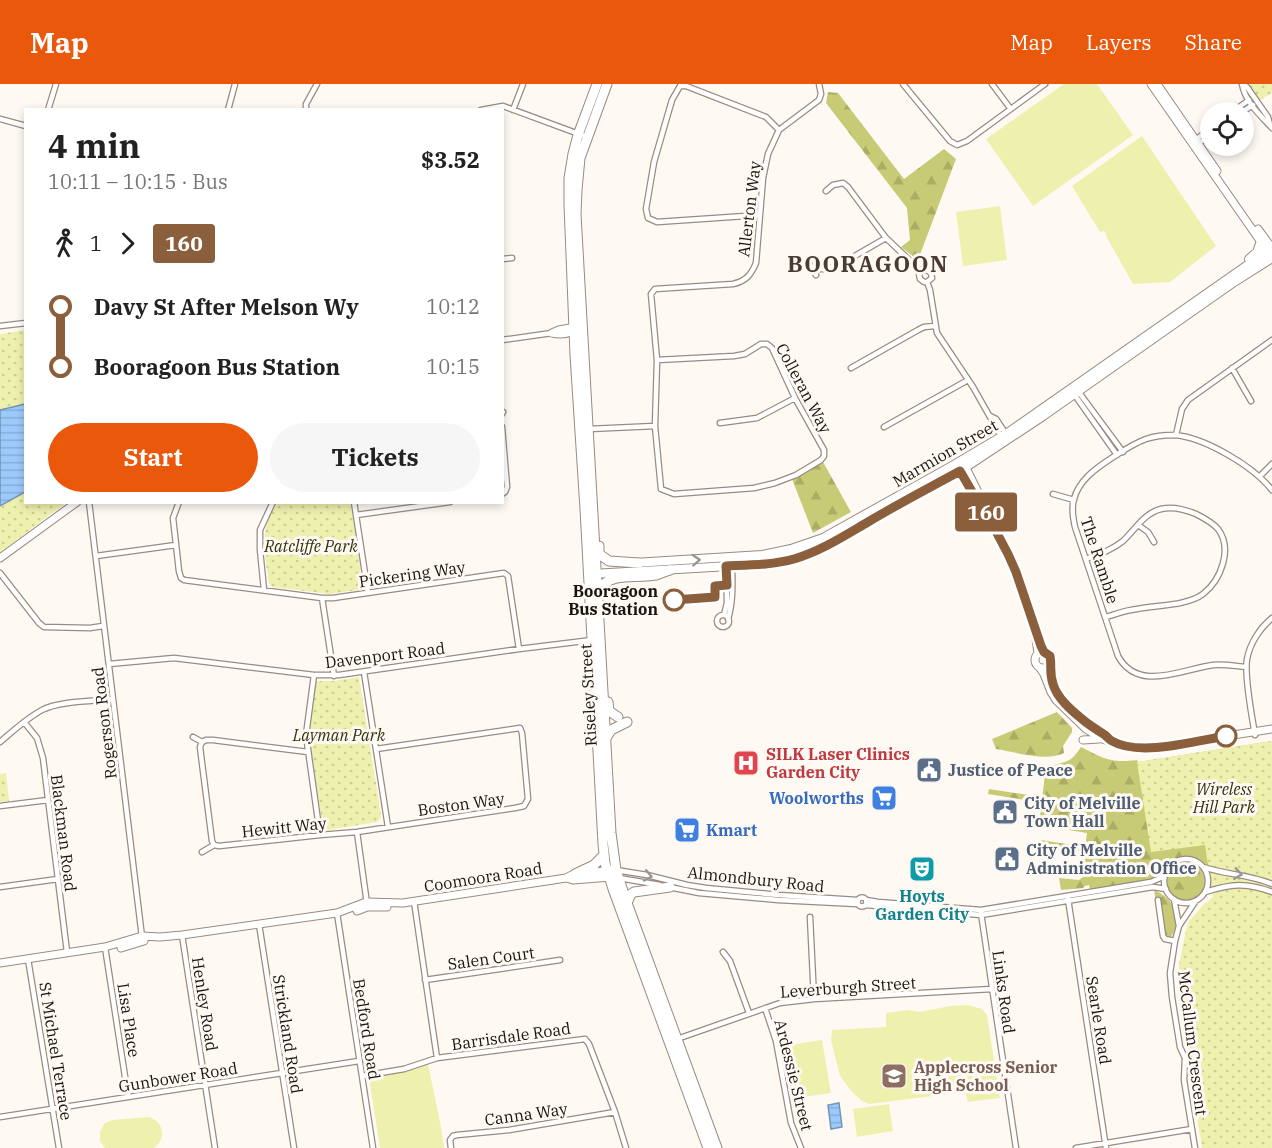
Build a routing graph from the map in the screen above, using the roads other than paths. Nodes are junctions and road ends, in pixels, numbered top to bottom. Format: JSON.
{"nodes":[{"id":1,"x":56,"y":84,"type":"edge"},
{"id":2,"x":235,"y":84,"type":"edge"},
{"id":3,"x":317,"y":84,"type":"edge"},
{"id":4,"x":523,"y":84,"type":"edge"},
{"id":5,"x":597,"y":84,"type":"edge"},
{"id":6,"x":607,"y":84,"type":"edge"},
{"id":7,"x":819,"y":84,"type":"edge"},
{"id":8,"x":903,"y":84,"type":"edge"},
{"id":9,"x":992,"y":84,"type":"edge"},
{"id":10,"x":1045,"y":84,"type":"edge"},
{"id":11,"x":1151,"y":84,"type":"edge"},
{"id":12,"x":1157,"y":84,"type":"edge"},
{"id":13,"x":1242,"y":84,"type":"edge"},
{"id":14,"x":1252,"y":101,"type":"junction"},
{"id":15,"x":49,"y":108,"type":"edge"},
{"id":16,"x":229,"y":108,"type":"edge"},
{"id":17,"x":306,"y":108,"type":"edge"},
{"id":18,"x":492,"y":108,"type":"edge"},
{"id":19,"x":1010,"y":108,"type":"junction"},
{"id":20,"x":513,"y":110,"type":"junction"},
{"id":21,"x":0,"y":119,"type":"edge"},
{"id":22,"x":24,"y":125,"type":"edge"},
{"id":23,"x":1271,"y":127,"type":"edge"},
{"id":24,"x":778,"y":130,"type":"junction"},
{"id":25,"x":583,"y":136,"type":"junction"},
{"id":26,"x":1200,"y":139,"type":"edge"},
{"id":27,"x":1200,"y":141,"type":"edge"},
{"id":28,"x":1196,"y":143,"type":"junction"},
{"id":29,"x":826,"y":192,"type":"dead end"},
{"id":30,"x":760,"y":215,"type":"junction"},
{"id":31,"x":886,"y":238,"type":"junction"},
{"id":32,"x":1261,"y":241,"type":"junction"},
{"id":33,"x":1271,"y":251,"type":"edge"},
{"id":34,"x":512,"y":258,"type":"dead end"},
{"id":35,"x":504,"y":260,"type":"edge"},
{"id":36,"x":809,"y":263,"type":"dead end"},
{"id":37,"x":813,"y":269,"type":"junction"},
{"id":38,"x":921,"y":271,"type":"junction"},
{"id":39,"x":816,"y":275,"type":"dead end"},
{"id":40,"x":1226,"y":280,"type":"junction"},
{"id":41,"x":927,"y":282,"type":"junction"},
{"id":42,"x":582,"y":301,"type":"junction"},
{"id":43,"x":24,"y":323,"type":"edge"},
{"id":44,"x":0,"y":326,"type":"edge"},
{"id":45,"x":935,"y":326,"type":"junction"},
{"id":46,"x":574,"y":331,"type":"junction"},
{"id":47,"x":552,"y":333,"type":"joint"},
{"id":48,"x":504,"y":340,"type":"edge"},
{"id":49,"x":1272,"y":340,"type":"edge"},
{"id":50,"x":583,"y":343,"type":"junction"},
{"id":51,"x":657,"y":360,"type":"junction"},
{"id":52,"x":1232,"y":368,"type":"junction"},
{"id":53,"x":851,"y":369,"type":"dead end"},
{"id":54,"x":968,"y":380,"type":"junction"},
{"id":55,"x":1075,"y":390,"type":"junction"},
{"id":56,"x":795,"y":398,"type":"junction"},
{"id":57,"x":1251,"y":401,"type":"dead end"},
{"id":58,"x":720,"y":423,"type":"dead end"},
{"id":59,"x":655,"y":426,"type":"junction"},
{"id":60,"x":884,"y":427,"type":"dead end"},
{"id":61,"x":584,"y":429,"type":"junction"},
{"id":62,"x":1176,"y":435,"type":"junction"},
{"id":63,"x":1005,"y":438,"type":"junction"},
{"id":64,"x":504,"y":451,"type":"edge"},
{"id":65,"x":1123,"y":452,"type":"junction"},
{"id":66,"x":1117,"y":455,"type":"junction"},
{"id":67,"x":1272,"y":464,"type":"edge"},
{"id":68,"x":961,"y":466,"type":"junction"},
{"id":69,"x":1260,"y":476,"type":"junction"},
{"id":70,"x":661,"y":489,"type":"joint"},
{"id":71,"x":1272,"y":490,"type":"edge"},
{"id":72,"x":506,"y":494,"type":"edge"},
{"id":73,"x":1053,"y":494,"type":"dead end"},
{"id":74,"x":1074,"y":500,"type":"junction"},
{"id":75,"x":73,"y":504,"type":"edge"},
{"id":76,"x":88,"y":504,"type":"edge"},
{"id":77,"x":178,"y":504,"type":"edge"},
{"id":78,"x":272,"y":504,"type":"edge"},
{"id":79,"x":354,"y":504,"type":"edge"},
{"id":80,"x":436,"y":504,"type":"edge"},
{"id":81,"x":593,"y":512,"type":"junction"},
{"id":82,"x":356,"y":515,"type":"junction"},
{"id":83,"x":1138,"y":525,"type":"junction"},
{"id":84,"x":1154,"y":542,"type":"dead end"},
{"id":85,"x":176,"y":545,"type":"junction"},
{"id":86,"x":96,"y":556,"type":"junction"},
{"id":87,"x":0,"y":558,"type":"edge"},
{"id":88,"x":1086,"y":559,"type":"junction"},
{"id":89,"x":729,"y":562,"type":"junction"},
{"id":90,"x":639,"y":563,"type":"junction"},
{"id":91,"x":592,"y":570,"type":"junction"},
{"id":92,"x":670,"y":570,"type":"junction"},
{"id":93,"x":0,"y":573,"type":"edge"},
{"id":94,"x":597,"y":589,"type":"junction"},
{"id":95,"x":264,"y":590,"type":"junction"},
{"id":96,"x":368,"y":593,"type":"junction"},
{"id":97,"x":322,"y":598,"type":"junction"},
{"id":98,"x":726,"y":617,"type":"dead end"},
{"id":99,"x":1106,"y":617,"type":"junction"},
{"id":100,"x":1272,"y":618,"type":"edge"},
{"id":101,"x":103,"y":626,"type":"junction"},
{"id":102,"x":591,"y":640,"type":"junction"},
{"id":103,"x":519,"y":649,"type":"junction"},
{"id":104,"x":1041,"y":652,"type":"junction"},
{"id":105,"x":109,"y":664,"type":"junction"},
{"id":106,"x":1050,"y":665,"type":"junction"},
{"id":107,"x":1246,"y":667,"type":"junction"},
{"id":108,"x":1040,"y":668,"type":"junction"},
{"id":109,"x":364,"y":672,"type":"junction"},
{"id":110,"x":314,"y":675,"type":"junction"},
{"id":111,"x":334,"y":676,"type":"junction"},
{"id":112,"x":603,"y":689,"type":"junction"},
{"id":113,"x":112,"y":699,"type":"junction"},
{"id":114,"x":24,"y":722,"type":"junction"},
{"id":115,"x":1272,"y":730,"type":"edge"},
{"id":116,"x":1255,"y":733,"type":"junction"},
{"id":117,"x":193,"y":736,"type":"dead end"},
{"id":118,"x":1102,"y":739,"type":"junction"},
{"id":119,"x":605,"y":740,"type":"junction"},
{"id":120,"x":1083,"y":740,"type":"dead end"},
{"id":121,"x":1111,"y":741,"type":"junction"},
{"id":122,"x":0,"y":742,"type":"edge"},
{"id":123,"x":202,"y":742,"type":"junction"},
{"id":124,"x":376,"y":749,"type":"junction"},
{"id":125,"x":308,"y":752,"type":"junction"},
{"id":126,"x":48,"y":800,"type":"junction"},
{"id":127,"x":0,"y":807,"type":"edge"},
{"id":128,"x":388,"y":827,"type":"junction"},
{"id":129,"x":357,"y":832,"type":"junction"},
{"id":130,"x":320,"y":835,"type":"junction"},
{"id":131,"x":214,"y":845,"type":"junction"},
{"id":132,"x":202,"y":852,"type":"dead end"},
{"id":133,"x":604,"y":855,"type":"junction"},
{"id":134,"x":1203,"y":867,"type":"junction"},
{"id":135,"x":613,"y":874,"type":"junction"},
{"id":136,"x":571,"y":876,"type":"junction"},
{"id":137,"x":1165,"y":876,"type":"junction"},
{"id":138,"x":58,"y":879,"type":"junction"},
{"id":139,"x":1272,"y":884,"type":"edge"},
{"id":140,"x":0,"y":887,"type":"edge"},
{"id":141,"x":670,"y":887,"type":"junction"},
{"id":142,"x":1166,"y":889,"type":"junction"},
{"id":143,"x":1205,"y":892,"type":"junction"},
{"id":144,"x":1272,"y":892,"type":"edge"},
{"id":145,"x":1068,"y":898,"type":"junction"},
{"id":146,"x":1174,"y":899,"type":"junction"},
{"id":147,"x":1158,"y":900,"type":"dead end"},
{"id":148,"x":414,"y":901,"type":"junction"},
{"id":149,"x":857,"y":902,"type":"junction"},
{"id":150,"x":1195,"y":902,"type":"junction"},
{"id":151,"x":627,"y":903,"type":"junction"},
{"id":152,"x":367,"y":904,"type":"junction"},
{"id":153,"x":981,"y":912,"type":"junction"},
{"id":154,"x":337,"y":913,"type":"junction"},
{"id":155,"x":810,"y":917,"type":"dead end"},
{"id":156,"x":259,"y":924,"type":"junction"},
{"id":157,"x":1179,"y":926,"type":"junction"},
{"id":158,"x":182,"y":935,"type":"junction"},
{"id":159,"x":142,"y":938,"type":"junction"},
{"id":160,"x":1175,"y":941,"type":"junction"},
{"id":161,"x":105,"y":947,"type":"junction"},
{"id":162,"x":67,"y":952,"type":"junction"},
{"id":163,"x":723,"y":952,"type":"dead end"},
{"id":164,"x":28,"y":959,"type":"junction"},
{"id":165,"x":560,"y":960,"type":"dead end"},
{"id":166,"x":0,"y":963,"type":"edge"},
{"id":167,"x":425,"y":980,"type":"junction"},
{"id":168,"x":992,"y":989,"type":"junction"},
{"id":169,"x":814,"y":999,"type":"junction"},
{"id":170,"x":765,"y":1008,"type":"junction"},
{"id":171,"x":749,"y":1013,"type":"junction"},
{"id":172,"x":677,"y":1039,"type":"junction"},
{"id":173,"x":437,"y":1058,"type":"junction"},
{"id":174,"x":359,"y":1061,"type":"junction"},
{"id":175,"x":282,"y":1074,"type":"junction"},
{"id":176,"x":362,"y":1076,"type":"junction"},
{"id":177,"x":205,"y":1084,"type":"junction"},
{"id":178,"x":128,"y":1096,"type":"junction"},
{"id":179,"x":53,"y":1108,"type":"junction"},
{"id":180,"x":615,"y":1113,"type":"junction"},
{"id":181,"x":0,"y":1117,"type":"edge"},
{"id":182,"x":1192,"y":1129,"type":"junction"},
{"id":183,"x":1105,"y":1146,"type":"edge"},
{"id":184,"x":59,"y":1148,"type":"edge"},
{"id":185,"x":215,"y":1148,"type":"edge"},
{"id":186,"x":294,"y":1148,"type":"edge"},
{"id":187,"x":373,"y":1148,"type":"edge"},
{"id":188,"x":451,"y":1148,"type":"edge"},
{"id":189,"x":626,"y":1148,"type":"edge"},
{"id":190,"x":708,"y":1148,"type":"edge"},
{"id":191,"x":717,"y":1148,"type":"edge"},
{"id":192,"x":801,"y":1148,"type":"edge"},
{"id":193,"x":1016,"y":1148,"type":"edge"},
{"id":194,"x":1076,"y":1148,"type":"edge"},
{"id":195,"x":1195,"y":1148,"type":"edge"}],
"edges":[{"from":1,"to":15,"type":"street"},
{"from":2,"to":16,"type":"street"},
{"from":3,"to":17,"type":"street"},
{"from":4,"to":20,"type":"street"},
{"from":5,"to":25,"type":"highway","name":"Riseley Street"},
{"from":6,"to":25,"type":"highway","name":"Riseley Street"},
{"from":7,"to":24,"type":"street"},
{"from":8,"to":19,"type":"street"},
{"from":9,"to":19,"type":"street"},
{"from":10,"to":19,"type":"street"},
{"from":11,"to":28,"type":"street"},
{"from":12,"to":28,"type":"street"},
{"from":13,"to":14,"type":"street"},
{"from":14,"to":23,"type":"street"},
{"from":14,"to":23,"type":"street"},
{"from":18,"to":20,"type":"street"},
{"from":20,"to":25,"type":"street"},
{"from":21,"to":22,"type":"street"},
{"from":24,"to":30,"type":"street","name":"Allerton Way"},
{"from":24,"to":30,"type":"street"},
{"from":25,"to":42,"type":"highway","name":"Riseley Street"},
{"from":25,"to":46,"type":"highway","name":"Riseley Street"},
{"from":26,"to":28,"type":"street"},
{"from":27,"to":28,"type":"street"},
{"from":28,"to":32,"type":"street"},
{"from":28,"to":33,"type":"street"},
{"from":29,"to":31,"type":"street"},
{"from":30,"to":51,"type":"street","name":"Allerton Way"},
{"from":31,"to":37,"type":"street"},
{"from":31,"to":38,"type":"street"},
{"from":32,"to":33,"type":"street"},
{"from":32,"to":40,"type":"main road"},
{"from":33,"to":40,"type":"main road","name":"Marmion Street"},
{"from":33,"to":55,"type":"main road","name":"Marmion Street"},
{"from":34,"to":35,"type":"street"},
{"from":36,"to":37,"type":"street"},
{"from":37,"to":39,"type":"street"},
{"from":38,"to":41,"type":"street"},
{"from":38,"to":41,"type":"street"},
{"from":40,"to":55,"type":"main road","name":"Marmion Street"},
{"from":41,"to":45,"type":"street"},
{"from":42,"to":46,"type":"street"},
{"from":42,"to":50,"type":"highway","name":"Riseley Street"},
{"from":43,"to":44,"type":"street"},
{"from":45,"to":53,"type":"street"},
{"from":45,"to":54,"type":"street"},
{"from":46,"to":47,"type":"street"},
{"from":46,"to":50,"type":"street"},
{"from":46,"to":61,"type":"highway","name":"Riseley Street"},
{"from":47,"to":48,"type":"street"},
{"from":49,"to":52,"type":"street"},
{"from":50,"to":61,"type":"highway","name":"Riseley Street"},
{"from":51,"to":56,"type":"street","name":"Colleran Way"},
{"from":51,"to":59,"type":"street","name":"Allerton Way"},
{"from":52,"to":57,"type":"street"},
{"from":52,"to":62,"type":"street"},
{"from":54,"to":60,"type":"street"},
{"from":54,"to":63,"type":"street"},
{"from":55,"to":63,"type":"main road","name":"Marmion Street"},
{"from":55,"to":65,"type":"street"},
{"from":55,"to":66,"type":"street"},
{"from":56,"to":58,"type":"street"},
{"from":56,"to":70,"type":"street","name":"Colleran Way"},
{"from":59,"to":61,"type":"street"},
{"from":59,"to":70,"type":"street","name":"Allerton Way"},
{"from":61,"to":81,"type":"highway","name":"Riseley Street"},
{"from":61,"to":91,"type":"highway","name":"Riseley Street"},
{"from":62,"to":65,"type":"street","name":"The Ramble"},
{"from":62,"to":69,"type":"street","name":"The Ramble"},
{"from":63,"to":68,"type":"main road","name":"Marmion Street"},
{"from":64,"to":72,"type":"street"},
{"from":65,"to":66,"type":"street","name":"The Ramble"},
{"from":66,"to":74,"type":"street","name":"The Ramble"},
{"from":67,"to":69,"type":"street"},
{"from":68,"to":89,"type":"main road","name":"Marmion Street"},
{"from":68,"to":104,"type":"street"},
{"from":69,"to":71,"type":"street","name":"The Ramble"},
{"from":73,"to":74,"type":"street"},
{"from":74,"to":88,"type":"street","name":"The Ramble"},
{"from":75,"to":87,"type":"street"},
{"from":76,"to":86,"type":"street","name":"Rogerson Road"},
{"from":77,"to":85,"type":"street"},
{"from":78,"to":95,"type":"street"},
{"from":79,"to":82,"type":"street"},
{"from":80,"to":82,"type":"street"},
{"from":81,"to":90,"type":"highway"},
{"from":81,"to":91,"type":"highway","name":"Riseley Street"},
{"from":82,"to":96,"type":"street"},
{"from":83,"to":84,"type":"street"},
{"from":83,"to":88,"type":"street"},
{"from":83,"to":99,"type":"street"},
{"from":85,"to":86,"type":"street"},
{"from":85,"to":95,"type":"street","name":"Pickering Way"},
{"from":86,"to":101,"type":"street","name":"Rogerson Road"},
{"from":88,"to":99,"type":"street","name":"The Ramble"},
{"from":90,"to":89,"type":"main road","name":"Marmion Street","one_way":true},
{"from":89,"to":92,"type":"main road","name":"Marmion Street"},
{"from":89,"to":98,"type":"street"},
{"from":90,"to":91,"type":"main road","name":"Marmion Street"},
{"from":91,"to":92,"type":"main road","name":"Marmion Street"},
{"from":91,"to":94,"type":"highway","name":"Riseley Street"},
{"from":91,"to":102,"type":"highway","name":"Riseley Street"},
{"from":92,"to":94,"type":"highway"},
{"from":93,"to":101,"type":"street"},
{"from":94,"to":112,"type":"highway","name":"Riseley Street"},
{"from":95,"to":97,"type":"street","name":"Pickering Way"},
{"from":96,"to":97,"type":"street","name":"Pickering Way"},
{"from":96,"to":103,"type":"street","name":"Pickering Way"},
{"from":97,"to":111,"type":"street"},
{"from":99,"to":107,"type":"street","name":"The Ramble"},
{"from":100,"to":107,"type":"street"},
{"from":101,"to":105,"type":"street","name":"Rogerson Road"},
{"from":102,"to":103,"type":"street","name":"Davenport Road"},
{"from":102,"to":133,"type":"highway","name":"Riseley Street"},
{"from":103,"to":109,"type":"street","name":"Davenport Road"},
{"from":104,"to":106,"type":"street"},
{"from":104,"to":108,"type":"street"},
{"from":105,"to":110,"type":"street","name":"Davenport Road"},
{"from":105,"to":113,"type":"street","name":"Rogerson Road"},
{"from":106,"to":108,"type":"street"},
{"from":106,"to":121,"type":"street"},
{"from":107,"to":116,"type":"street"},
{"from":108,"to":118,"type":"street"},
{"from":109,"to":111,"type":"street","name":"Davenport Road"},
{"from":109,"to":124,"type":"street"},
{"from":110,"to":111,"type":"street","name":"Davenport Road"},
{"from":110,"to":125,"type":"street"},
{"from":112,"to":119,"type":"highway","name":"Riseley Street"},
{"from":112,"to":119,"type":"highway"},
{"from":113,"to":114,"type":"street"},
{"from":113,"to":159,"type":"street","name":"Rogerson Road"},
{"from":114,"to":122,"type":"street"},
{"from":114,"to":126,"type":"street","name":"Blackman Road"},
{"from":115,"to":116,"type":"street"},
{"from":116,"to":121,"type":"street"},
{"from":117,"to":123,"type":"street"},
{"from":118,"to":120,"type":"street"},
{"from":118,"to":121,"type":"street"},
{"from":119,"to":135,"type":"highway","name":"Riseley Street"},
{"from":123,"to":125,"type":"street"},
{"from":123,"to":131,"type":"street"},
{"from":124,"to":128,"type":"street"},
{"from":124,"to":128,"type":"street","name":"Boston Way"},
{"from":125,"to":130,"type":"street"},
{"from":126,"to":127,"type":"street"},
{"from":126,"to":138,"type":"street","name":"Blackman Road"},
{"from":128,"to":129,"type":"street","name":"Boston Way"},
{"from":129,"to":130,"type":"street","name":"Hewitt Way"},
{"from":129,"to":152,"type":"street"},
{"from":130,"to":131,"type":"street","name":"Hewitt Way"},
{"from":131,"to":132,"type":"street","name":"Hewitt Way"},
{"from":133,"to":135,"type":"highway","name":"Riseley Street"},
{"from":133,"to":136,"type":"highway"},
{"from":134,"to":137,"type":"street"},
{"from":134,"to":139,"type":"street","one_way":true},
{"from":134,"to":143,"type":"street"},
{"from":135,"to":136,"type":"street","name":"Coomoora Road"},
{"from":135,"to":141,"type":"street","name":"Almondbury Road"},
{"from":135,"to":149,"type":"street","name":"Almondbury Road","one_way":true},
{"from":135,"to":151,"type":"highway","name":"Riseley Street"},
{"from":135,"to":190,"type":"highway","name":"Riseley Street"},
{"from":136,"to":148,"type":"street","name":"Coomoora Road"},
{"from":137,"to":142,"type":"street"},
{"from":137,"to":145,"type":"street"},
{"from":138,"to":140,"type":"street"},
{"from":138,"to":162,"type":"street","name":"Blackman Road"},
{"from":141,"to":149,"type":"street","name":"Almondbury Road"},
{"from":141,"to":151,"type":"highway"},
{"from":142,"to":145,"type":"street"},
{"from":142,"to":146,"type":"street"},
{"from":143,"to":144,"type":"street"},
{"from":143,"to":150,"type":"street"},
{"from":145,"to":153,"type":"street"},
{"from":145,"to":183,"type":"street","name":"Searle Road"},
{"from":146,"to":150,"type":"street"},
{"from":146,"to":157,"type":"street","name":"McCallum Crescent"},
{"from":147,"to":160,"type":"street"},
{"from":148,"to":152,"type":"street","name":"Coomoora Road"},
{"from":148,"to":167,"type":"street"},
{"from":149,"to":153,"type":"street"},
{"from":150,"to":157,"type":"street","name":"McCallum Crescent"},
{"from":151,"to":172,"type":"highway","name":"Riseley Street"},
{"from":152,"to":154,"type":"street","name":"Coomoora Road"},
{"from":153,"to":168,"type":"street","name":"Links Road"},
{"from":154,"to":156,"type":"street","name":"Coomoora Road"},
{"from":154,"to":174,"type":"street","name":"Bedford Road"},
{"from":155,"to":169,"type":"street"},
{"from":156,"to":158,"type":"street","name":"Coomoora Road"},
{"from":156,"to":175,"type":"street","name":"Strickland Road"},
{"from":157,"to":160,"type":"street","name":"McCallum Crescent"},
{"from":158,"to":159,"type":"street","name":"Coomoora Road"},
{"from":158,"to":177,"type":"street","name":"Henley Road"},
{"from":159,"to":161,"type":"street","name":"Coomoora Road"},
{"from":160,"to":182,"type":"street","name":"McCallum Crescent"},
{"from":161,"to":162,"type":"street","name":"Coomoora Road"},
{"from":161,"to":178,"type":"street","name":"Lisa Place"},
{"from":162,"to":164,"type":"street","name":"Coomoora Road"},
{"from":163,"to":171,"type":"street"},
{"from":164,"to":166,"type":"street","name":"Coomoora Road"},
{"from":164,"to":179,"type":"street","name":"St Michael Terrace"},
{"from":165,"to":167,"type":"street","name":"Salen Court"},
{"from":167,"to":173,"type":"street"},
{"from":168,"to":169,"type":"street","name":"Leverburgh Street"},
{"from":168,"to":193,"type":"street","name":"Links Road"},
{"from":169,"to":170,"type":"street","name":"Leverburgh Street"},
{"from":170,"to":171,"type":"street","name":"Leverburgh Street"},
{"from":170,"to":192,"type":"street","name":"Ardessie Street"},
{"from":171,"to":172,"type":"street","name":"Leverburgh Street"},
{"from":172,"to":191,"type":"highway","name":"Riseley Street"},
{"from":173,"to":176,"type":"street","name":"Barrisdale Road"},
{"from":173,"to":180,"type":"street","name":"Barrisdale Road"},
{"from":174,"to":175,"type":"street","name":"Gunbower Road"},
{"from":174,"to":176,"type":"street","name":"Bedford Road"},
{"from":175,"to":177,"type":"street","name":"Gunbower Road"},
{"from":175,"to":186,"type":"street","name":"Strickland Road"},
{"from":176,"to":187,"type":"street","name":"Bedford Road"},
{"from":177,"to":178,"type":"street","name":"Gunbower Road"},
{"from":177,"to":185,"type":"street","name":"Henley Road"},
{"from":178,"to":179,"type":"street","name":"Gunbower Road"},
{"from":179,"to":181,"type":"street","name":"Gunbower Road"},
{"from":179,"to":184,"type":"street","name":"St Michael Terrace"},
{"from":180,"to":188,"type":"street","name":"Canna Way"},
{"from":180,"to":189,"type":"street","name":"Barrisdale Road"},
{"from":182,"to":183,"type":"street"},
{"from":182,"to":195,"type":"street","name":"McCallum Crescent"},
{"from":183,"to":194,"type":"street"}]}
